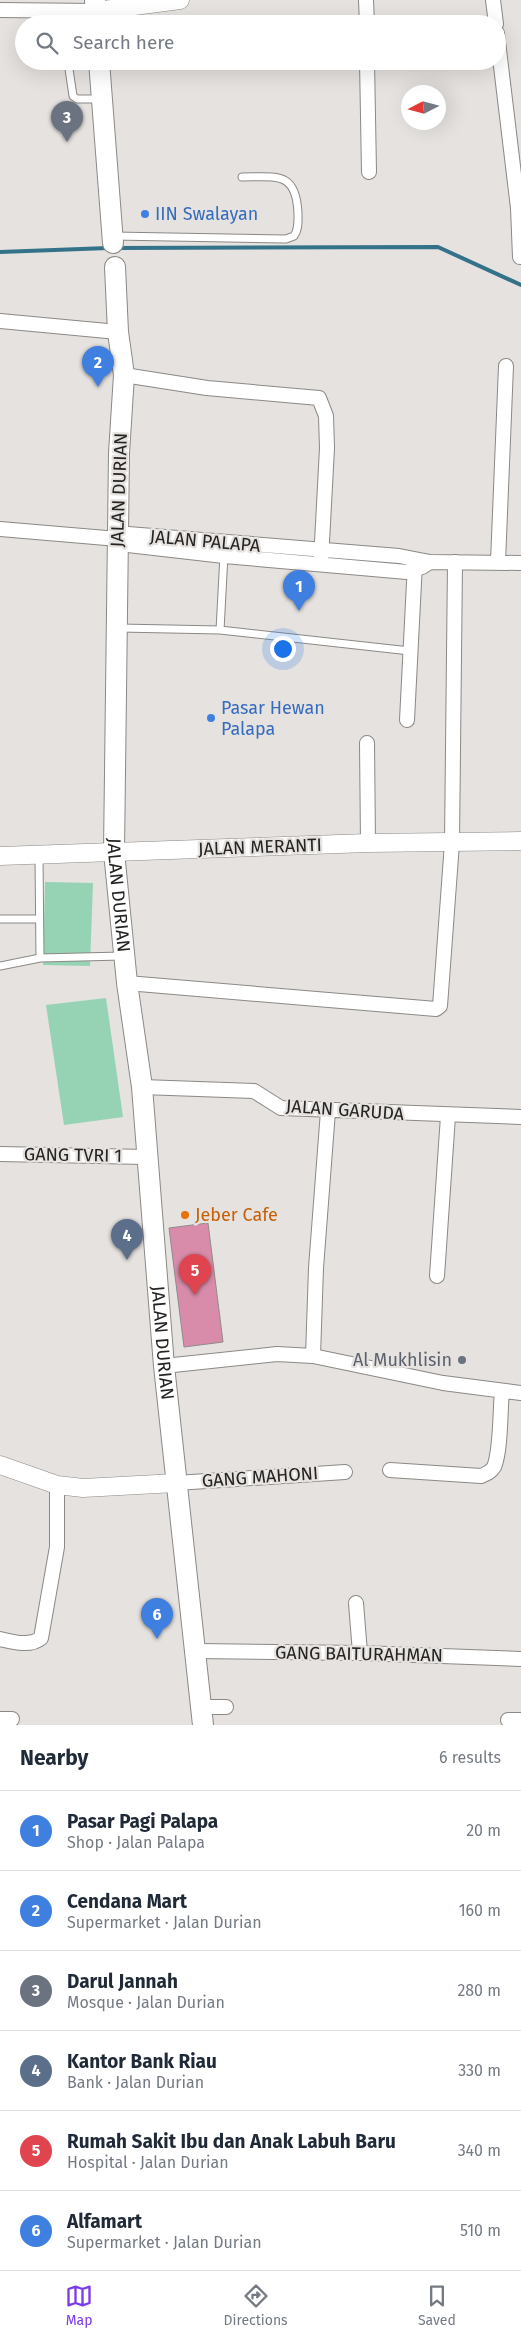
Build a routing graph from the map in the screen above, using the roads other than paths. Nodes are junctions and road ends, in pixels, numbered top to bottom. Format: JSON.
{"nodes":[{"id":1,"x":180,"y":0,"type":"edge"},
{"id":2,"x":366,"y":0,"type":"edge"},
{"id":3,"x":493,"y":0,"type":"edge"},
{"id":4,"x":0,"y":10,"type":"edge"},
{"id":5,"x":96,"y":12,"type":"edge"},
{"id":6,"x":367,"y":15,"type":"edge"},
{"id":7,"x":495,"y":15,"type":"edge"},
{"id":8,"x":69,"y":70,"type":"edge"},
{"id":9,"x":100,"y":70,"type":"edge"},
{"id":10,"x":368,"y":70,"type":"edge"},
{"id":11,"x":501,"y":70,"type":"edge"},
{"id":12,"x":102,"y":99,"type":"junction"},
{"id":13,"x":370,"y":172,"type":"dead end"},
{"id":14,"x":242,"y":177,"type":"dead end"},
{"id":15,"x":113,"y":240,"type":"junction"},
{"id":16,"x":520,"y":257,"type":"edge"},
{"id":17,"x":115,"y":267,"type":"joint"},
{"id":18,"x":0,"y":321,"type":"edge"},
{"id":19,"x":118,"y":332,"type":"junction"},
{"id":20,"x":506,"y":366,"type":"dead end"},
{"id":21,"x":124,"y":375,"type":"junction"},
{"id":22,"x":0,"y":529,"type":"edge"},
{"id":23,"x":118,"y":539,"type":"junction"},
{"id":24,"x":224,"y":550,"type":"junction"},
{"id":25,"x":321,"y":558,"type":"junction"},
{"id":26,"x":455,"y":562,"type":"junction"},
{"id":27,"x":498,"y":562,"type":"junction"},
{"id":28,"x":521,"y":563,"type":"edge"},
{"id":29,"x":415,"y":565,"type":"junction"},
{"id":30,"x":116,"y":628,"type":"junction"},
{"id":31,"x":220,"y":630,"type":"junction"},
{"id":32,"x":410,"y":651,"type":"junction"},
{"id":33,"x":406,"y":720,"type":"dead end"},
{"id":34,"x":367,"y":743,"type":"dead end"},
{"id":35,"x":521,"y":842,"type":"edge"},
{"id":36,"x":368,"y":843,"type":"junction"},
{"id":37,"x":452,"y":843,"type":"junction"},
{"id":38,"x":114,"y":852,"type":"junction"},
{"id":39,"x":0,"y":856,"type":"edge"},
{"id":40,"x":40,"y":856,"type":"junction"},
{"id":41,"x":0,"y":919,"type":"edge"},
{"id":42,"x":39,"y":919,"type":"junction"},
{"id":43,"x":125,"y":956,"type":"junction"},
{"id":44,"x":40,"y":958,"type":"junction"},
{"id":45,"x":0,"y":966,"type":"edge"},
{"id":46,"x":127,"y":983,"type":"junction"},
{"id":47,"x":142,"y":1087,"type":"junction"},
{"id":48,"x":328,"y":1111,"type":"junction"},
{"id":49,"x":448,"y":1116,"type":"junction"},
{"id":50,"x":521,"y":1117,"type":"edge"},
{"id":51,"x":0,"y":1154,"type":"edge"},
{"id":52,"x":146,"y":1157,"type":"junction"},
{"id":53,"x":437,"y":1276,"type":"dead end"},
{"id":54,"x":313,"y":1356,"type":"junction"},
{"id":55,"x":164,"y":1366,"type":"junction"},
{"id":56,"x":502,"y":1391,"type":"junction"},
{"id":57,"x":521,"y":1393,"type":"edge"},
{"id":58,"x":0,"y":1465,"type":"edge"},
{"id":59,"x":390,"y":1470,"type":"dead end"},
{"id":60,"x":345,"y":1472,"type":"dead end"},
{"id":61,"x":176,"y":1482,"type":"junction"},
{"id":62,"x":57,"y":1485,"type":"junction"},
{"id":63,"x":356,"y":1603,"type":"dead end"},
{"id":64,"x":0,"y":1639,"type":"edge"},
{"id":65,"x":197,"y":1651,"type":"junction"},
{"id":66,"x":360,"y":1653,"type":"junction"},
{"id":67,"x":521,"y":1659,"type":"edge"},
{"id":68,"x":226,"y":1707,"type":"dead end"},
{"id":69,"x":203,"y":1716,"type":"edge"}],
"edges":[{"from":1,"to":5,"type":"street"},
{"from":2,"to":6,"type":"street"},
{"from":3,"to":7,"type":"street"},
{"from":4,"to":5,"type":"street"},
{"from":8,"to":12,"type":"lane"},
{"from":9,"to":12,"type":"main road","name":"JALAN DURIAN"},
{"from":10,"to":13,"type":"street"},
{"from":11,"to":16,"type":"street"},
{"from":12,"to":15,"type":"main road","name":"JALAN DURIAN"},
{"from":14,"to":15,"type":"lane"},
{"from":15,"to":17,"type":"street","name":"JALAN DURIAN"},
{"from":17,"to":19,"type":"main road","name":"JALAN DURIAN"},
{"from":18,"to":19,"type":"street"},
{"from":19,"to":21,"type":"main road","name":"JALAN DURIAN"},
{"from":20,"to":27,"type":"street"},
{"from":21,"to":23,"type":"main road","name":"JALAN DURIAN"},
{"from":21,"to":25,"type":"street"},
{"from":22,"to":23,"type":"street","name":"JALAN PALAPA"},
{"from":23,"to":24,"type":"street","name":"JALAN PALAPA"},
{"from":23,"to":30,"type":"main road","name":"JALAN DURIAN"},
{"from":24,"to":25,"type":"street","name":"JALAN PALAPA"},
{"from":24,"to":31,"type":"lane"},
{"from":25,"to":29,"type":"street","name":"JALAN PALAPA"},
{"from":26,"to":27,"type":"street","name":"JALAN PALAPA"},
{"from":26,"to":29,"type":"street","name":"JALAN PALAPA"},
{"from":26,"to":37,"type":"street"},
{"from":27,"to":28,"type":"street","name":"JALAN PALAPA"},
{"from":29,"to":32,"type":"street"},
{"from":30,"to":31,"type":"lane"},
{"from":30,"to":38,"type":"main road","name":"JALAN DURIAN"},
{"from":31,"to":32,"type":"lane"},
{"from":32,"to":33,"type":"street"},
{"from":34,"to":36,"type":"street"},
{"from":35,"to":37,"type":"street","name":"JALAN MERANTI"},
{"from":36,"to":37,"type":"street","name":"JALAN MERANTI"},
{"from":36,"to":38,"type":"street","name":"JALAN MERANTI"},
{"from":37,"to":46,"type":"street"},
{"from":38,"to":40,"type":"street","name":"JALAN MERANTI"},
{"from":38,"to":43,"type":"main road","name":"JALAN DURIAN"},
{"from":39,"to":40,"type":"street","name":"JALAN MERANTI"},
{"from":40,"to":42,"type":"lane"},
{"from":41,"to":42,"type":"lane"},
{"from":42,"to":44,"type":"lane"},
{"from":43,"to":44,"type":"lane"},
{"from":43,"to":46,"type":"main road","name":"JALAN DURIAN"},
{"from":44,"to":45,"type":"lane"},
{"from":46,"to":47,"type":"main road","name":"JALAN DURIAN"},
{"from":47,"to":48,"type":"street","name":"JALAN GARUDA"},
{"from":47,"to":52,"type":"main road","name":"JALAN DURIAN"},
{"from":48,"to":49,"type":"street","name":"JALAN GARUDA"},
{"from":48,"to":54,"type":"street"},
{"from":49,"to":50,"type":"street","name":"JALAN GARUDA"},
{"from":49,"to":53,"type":"street"},
{"from":51,"to":52,"type":"street","name":"GANG TVRI 1"},
{"from":52,"to":55,"type":"main road","name":"JALAN DURIAN"},
{"from":54,"to":55,"type":"street"},
{"from":54,"to":56,"type":"street"},
{"from":55,"to":61,"type":"main road","name":"JALAN DURIAN"},
{"from":56,"to":57,"type":"street"},
{"from":56,"to":59,"type":"street"},
{"from":58,"to":62,"type":"street"},
{"from":60,"to":61,"type":"street","name":"GANG MAHONI"},
{"from":61,"to":62,"type":"street"},
{"from":61,"to":65,"type":"main road","name":"JALAN DURIAN"},
{"from":62,"to":64,"type":"street"},
{"from":63,"to":66,"type":"street"},
{"from":65,"to":66,"type":"street","name":"GANG BAITURAHMAN"},
{"from":65,"to":69,"type":"main road","name":"JALAN DURIAN"},
{"from":66,"to":67,"type":"street","name":"GANG BAITURAHMAN"},
{"from":68,"to":69,"type":"street"}]}
